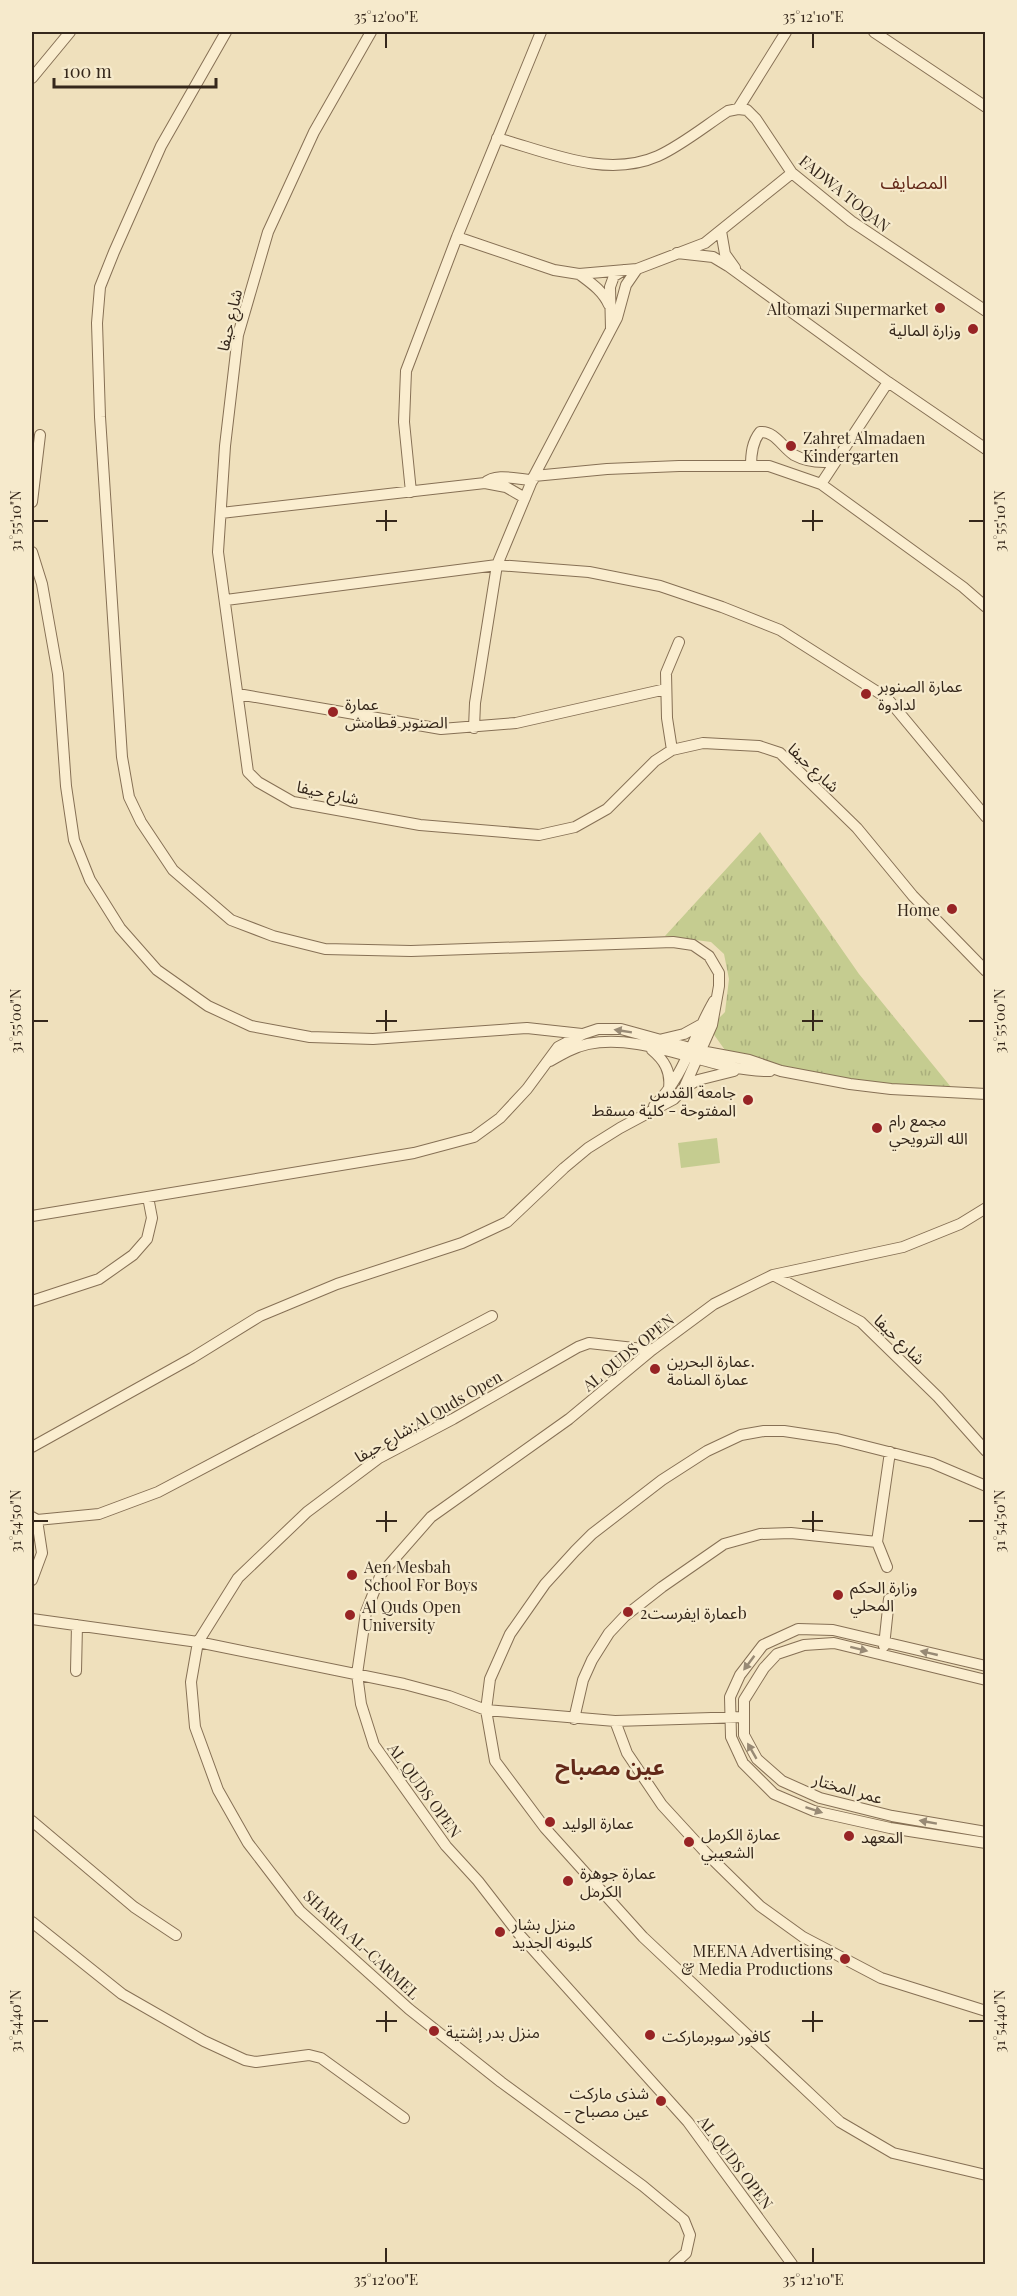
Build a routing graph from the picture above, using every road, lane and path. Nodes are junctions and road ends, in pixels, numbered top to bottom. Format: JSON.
{"nodes":[{"id":1,"x":70,"y":32,"type":"edge"},
{"id":2,"x":226,"y":32,"type":"edge"},
{"id":3,"x":371,"y":32,"type":"edge"},
{"id":4,"x":541,"y":32,"type":"edge"},
{"id":5,"x":786,"y":32,"type":"edge"},
{"id":6,"x":874,"y":32,"type":"edge"},
{"id":7,"x":32,"y":78,"type":"edge"},
{"id":8,"x":986,"y":106,"type":"edge"},
{"id":9,"x":738,"y":109,"type":"junction"},
{"id":10,"x":497,"y":138,"type":"junction"},
{"id":11,"x":792,"y":173,"type":"junction"},
{"id":12,"x":721,"y":231,"type":"junction"},
{"id":13,"x":457,"y":237,"type":"junction"},
{"id":14,"x":676,"y":253,"type":"junction"},
{"id":15,"x":637,"y":269,"type":"junction"},
{"id":16,"x":624,"y":270,"type":"junction"},
{"id":17,"x":579,"y":274,"type":"junction"},
{"id":18,"x":738,"y":274,"type":"junction"},
{"id":19,"x":610,"y":308,"type":"junction"},
{"id":20,"x":986,"y":311,"type":"edge"},
{"id":21,"x":610,"y":329,"type":"junction"},
{"id":22,"x":888,"y":382,"type":"junction"},
{"id":23,"x":40,"y":435,"type":"dead end"},
{"id":24,"x":986,"y":449,"type":"edge"},
{"id":25,"x":836,"y":461,"type":"junction"},
{"id":26,"x":751,"y":466,"type":"junction"},
{"id":27,"x":534,"y":478,"type":"junction"},
{"id":28,"x":485,"y":483,"type":"junction"},
{"id":29,"x":821,"y":484,"type":"junction"},
{"id":30,"x":411,"y":492,"type":"junction"},
{"id":31,"x":525,"y":498,"type":"junction"},
{"id":32,"x":32,"y":502,"type":"edge"},
{"id":33,"x":221,"y":513,"type":"junction"},
{"id":34,"x":32,"y":552,"type":"edge"},
{"id":35,"x":496,"y":565,"type":"junction"},
{"id":36,"x":226,"y":600,"type":"junction"},
{"id":37,"x":986,"y":607,"type":"edge"},
{"id":38,"x":679,"y":642,"type":"dead end"},
{"id":39,"x":666,"y":689,"type":"junction"},
{"id":40,"x":238,"y":694,"type":"junction"},
{"id":41,"x":474,"y":728,"type":"junction"},
{"id":42,"x":672,"y":750,"type":"junction"},
{"id":43,"x":986,"y":816,"type":"edge"},
{"id":44,"x":986,"y":971,"type":"edge"},
{"id":45,"x":708,"y":1024,"type":"junction"},
{"id":46,"x":583,"y":1034,"type":"junction"},
{"id":47,"x":661,"y":1040,"type":"junction"},
{"id":48,"x":649,"y":1048,"type":"junction"},
{"id":49,"x":695,"y":1054,"type":"junction"},
{"id":50,"x":730,"y":1057,"type":"junction"},
{"id":51,"x":542,"y":1066,"type":"junction"},
{"id":52,"x":741,"y":1070,"type":"junction"},
{"id":53,"x":782,"y":1071,"type":"junction"},
{"id":54,"x":684,"y":1088,"type":"junction"},
{"id":55,"x":668,"y":1092,"type":"junction"},
{"id":56,"x":985,"y":1094,"type":"edge"},
{"id":57,"x":638,"y":1119,"type":"junction"},
{"id":58,"x":148,"y":1197,"type":"junction"},
{"id":59,"x":986,"y":1208,"type":"edge"},
{"id":60,"x":32,"y":1216,"type":"edge"},
{"id":61,"x":773,"y":1275,"type":"junction"},
{"id":62,"x":32,"y":1301,"type":"edge"},
{"id":63,"x":492,"y":1316,"type":"dead end"},
{"id":64,"x":652,"y":1350,"type":"junction"},
{"id":65,"x":32,"y":1447,"type":"edge"},
{"id":66,"x":986,"y":1451,"type":"edge"},
{"id":67,"x":890,"y":1452,"type":"junction"},
{"id":68,"x":986,"y":1486,"type":"edge"},
{"id":69,"x":34,"y":1518,"type":"edge"},
{"id":70,"x":878,"y":1542,"type":"junction"},
{"id":71,"x":887,"y":1567,"type":"dead end"},
{"id":72,"x":32,"y":1580,"type":"edge"},
{"id":73,"x":889,"y":1599,"type":"dead end"},
{"id":74,"x":32,"y":1619,"type":"edge"},
{"id":75,"x":77,"y":1625,"type":"junction"},
{"id":76,"x":198,"y":1641,"type":"junction"},
{"id":77,"x":884,"y":1642,"type":"junction"},
{"id":78,"x":885,"y":1655,"type":"junction"},
{"id":79,"x":986,"y":1666,"type":"edge"},
{"id":80,"x":76,"y":1671,"type":"dead end"},
{"id":81,"x":357,"y":1674,"type":"junction"},
{"id":82,"x":986,"y":1680,"type":"edge"},
{"id":83,"x":486,"y":1710,"type":"junction"},
{"id":84,"x":731,"y":1717,"type":"junction"},
{"id":85,"x":744,"y":1717,"type":"junction"},
{"id":86,"x":574,"y":1719,"type":"junction"},
{"id":87,"x":615,"y":1721,"type":"junction"},
{"id":88,"x":32,"y":1821,"type":"edge"},
{"id":89,"x":986,"y":1832,"type":"edge"},
{"id":90,"x":986,"y":1843,"type":"edge"},
{"id":91,"x":32,"y":1922,"type":"edge"},
{"id":92,"x":176,"y":1935,"type":"dead end"},
{"id":93,"x":986,"y":2011,"type":"edge"},
{"id":94,"x":404,"y":2118,"type":"dead end"},
{"id":95,"x":986,"y":2175,"type":"edge"},
{"id":96,"x":674,"y":2265,"type":"edge"},
{"id":97,"x":792,"y":2265,"type":"edge"}],
"edges":[{"from":1,"to":7,"type":"street"},
{"from":2,"to":45,"type":"street"},
{"from":3,"to":33,"type":"street","name":"شارع حيفا"},
{"from":4,"to":10,"type":"street"},
{"from":5,"to":9,"type":"street"},
{"from":6,"to":8,"type":"street"},
{"from":9,"to":10,"type":"street"},
{"from":9,"to":11,"type":"street","name":"FADWA TOQAN"},
{"from":10,"to":13,"type":"street"},
{"from":11,"to":12,"type":"street"},
{"from":11,"to":20,"type":"street","name":"FADWA TOQAN"},
{"from":12,"to":14,"type":"street"},
{"from":12,"to":18,"type":"street"},
{"from":13,"to":17,"type":"street"},
{"from":13,"to":30,"type":"street"},
{"from":14,"to":15,"type":"street"},
{"from":14,"to":18,"type":"street"},
{"from":15,"to":16,"type":"street"},
{"from":15,"to":21,"type":"street"},
{"from":16,"to":17,"type":"street"},
{"from":16,"to":19,"type":"street"},
{"from":17,"to":19,"type":"street"},
{"from":18,"to":22,"type":"street"},
{"from":19,"to":21,"type":"street"},
{"from":21,"to":27,"type":"street"},
{"from":22,"to":24,"type":"street"},
{"from":22,"to":25,"type":"street"},
{"from":23,"to":32,"type":"street"},
{"from":25,"to":26,"type":"street"},
{"from":25,"to":29,"type":"street"},
{"from":26,"to":27,"type":"street"},
{"from":26,"to":29,"type":"street"},
{"from":27,"to":28,"type":"street"},
{"from":27,"to":31,"type":"street"},
{"from":28,"to":30,"type":"street"},
{"from":28,"to":31,"type":"street"},
{"from":29,"to":37,"type":"street"},
{"from":30,"to":33,"type":"street"},
{"from":31,"to":35,"type":"street"},
{"from":33,"to":36,"type":"street","name":"شارع حيفا"},
{"from":34,"to":46,"type":"street"},
{"from":35,"to":36,"type":"street"},
{"from":35,"to":41,"type":"street"},
{"from":35,"to":43,"type":"street"},
{"from":36,"to":40,"type":"street","name":"شارع حيفا"},
{"from":38,"to":39,"type":"street"},
{"from":39,"to":41,"type":"street"},
{"from":39,"to":42,"type":"street"},
{"from":40,"to":41,"type":"street"},
{"from":40,"to":42,"type":"street","name":"شارع حيفا"},
{"from":42,"to":44,"type":"street","name":"شارع حيفا"},
{"from":45,"to":47,"type":"street"},
{"from":45,"to":49,"type":"street"},
{"from":45,"to":50,"type":"street"},
{"from":47,"to":46,"type":"street","one_way":true},
{"from":46,"to":51,"type":"street"},
{"from":47,"to":49,"type":"street"},
{"from":48,"to":49,"type":"street"},
{"from":48,"to":51,"type":"street"},
{"from":48,"to":55,"type":"street"},
{"from":49,"to":50,"type":"street"},
{"from":49,"to":52,"type":"street"},
{"from":49,"to":54,"type":"street"},
{"from":49,"to":55,"type":"street"},
{"from":50,"to":53,"type":"street"},
{"from":51,"to":58,"type":"street"},
{"from":52,"to":53,"type":"street"},
{"from":52,"to":54,"type":"street"},
{"from":53,"to":56,"type":"street"},
{"from":54,"to":57,"type":"street"},
{"from":55,"to":57,"type":"street"},
{"from":57,"to":65,"type":"street"},
{"from":58,"to":60,"type":"street"},
{"from":58,"to":62,"type":"street"},
{"from":59,"to":61,"type":"street"},
{"from":61,"to":64,"type":"street","name":"AL QUDS OPEN"},
{"from":61,"to":66,"type":"street","name":"شارع حيفا"},
{"from":63,"to":69,"type":"street"},
{"from":64,"to":76,"type":"street","name":"شارع حيفا;Al Quds Open"},
{"from":64,"to":81,"type":"street","name":"AL QUDS OPEN"},
{"from":67,"to":68,"type":"street"},
{"from":67,"to":70,"type":"street"},
{"from":67,"to":83,"type":"street"},
{"from":69,"to":72,"type":"street"},
{"from":70,"to":71,"type":"street"},
{"from":70,"to":86,"type":"street"},
{"from":73,"to":77,"type":"street"},
{"from":74,"to":75,"type":"street"},
{"from":75,"to":76,"type":"street"},
{"from":75,"to":80,"type":"street"},
{"from":76,"to":81,"type":"street"},
{"from":76,"to":96,"type":"street","name":"SHARIA AL-CARMEL"},
{"from":77,"to":78,"type":"street"},
{"from":79,"to":77,"type":"street","one_way":true},
{"from":77,"to":84,"type":"street","one_way":true},
{"from":78,"to":82,"type":"street","name":"عمر المختار"},
{"from":85,"to":78,"type":"street","name":"عمر المختار","one_way":true},
{"from":81,"to":83,"type":"street"},
{"from":81,"to":97,"type":"street","name":"AL QUDS OPEN"},
{"from":83,"to":86,"type":"street"},
{"from":83,"to":95,"type":"street"},
{"from":84,"to":85,"type":"street"},
{"from":84,"to":87,"type":"street"},
{"from":84,"to":90,"type":"street","one_way":true},
{"from":89,"to":85,"type":"street","name":"عمر المختار","one_way":true},
{"from":86,"to":87,"type":"street"},
{"from":87,"to":93,"type":"street"},
{"from":88,"to":92,"type":"street"},
{"from":91,"to":94,"type":"street"}]}
